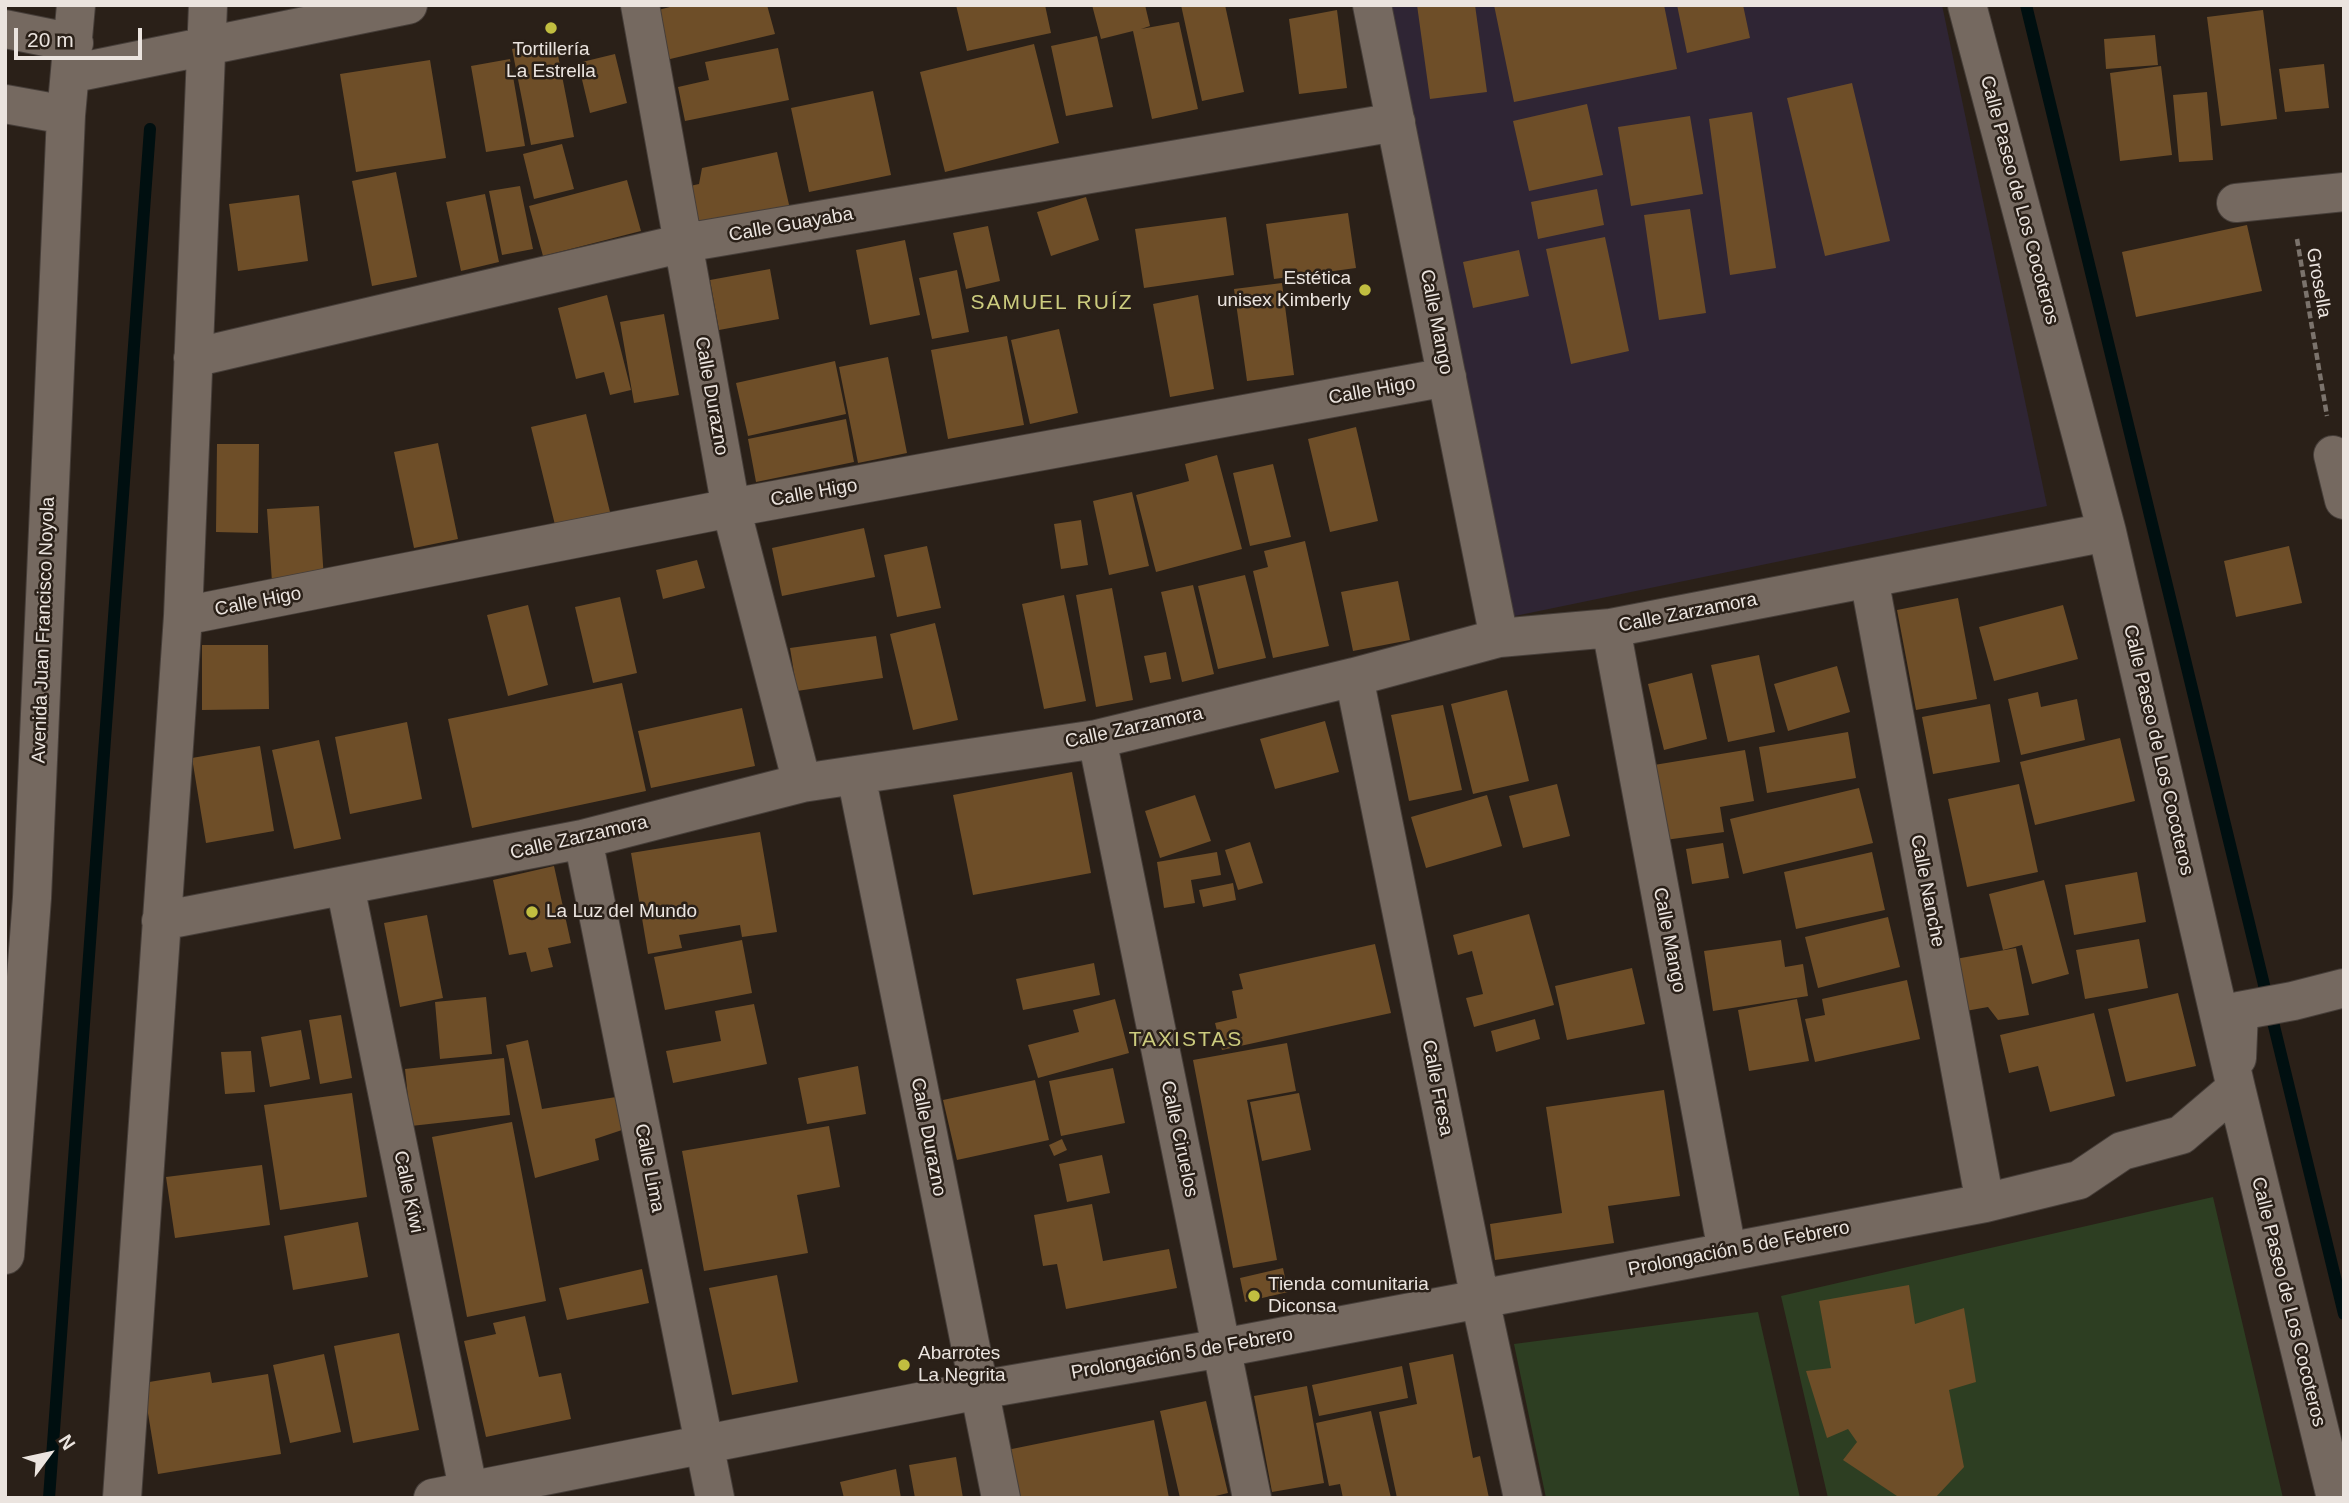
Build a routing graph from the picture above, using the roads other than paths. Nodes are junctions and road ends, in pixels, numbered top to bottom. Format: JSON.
{"nodes":[{"id":1,"x":76,"y":5,"type":"edge"},
{"id":2,"x":208,"y":5,"type":"edge"},
{"id":3,"x":408,"y":5,"type":"edge"},
{"id":4,"x":640,"y":5,"type":"edge"},
{"id":5,"x":1372,"y":5,"type":"edge"},
{"id":6,"x":1967,"y":5,"type":"edge"},
{"id":7,"x":5,"y":29,"type":"edge"},
{"id":8,"x":206,"y":47,"type":"junction"},
{"id":9,"x":72,"y":59,"type":"junction"},
{"id":10,"x":5,"y":104,"type":"edge"},
{"id":11,"x":66,"y":115,"type":"junction"},
{"id":12,"x":1396,"y":122,"type":"junction"},
{"id":13,"x":2344,"y":192,"type":"edge"},
{"id":14,"x":2236,"y":203,"type":"dead end"},
{"id":15,"x":684,"y":243,"type":"junction"},
{"id":16,"x":193,"y":358,"type":"junction"},
{"id":17,"x":1447,"y":377,"type":"junction"},
{"id":18,"x":2333,"y":455,"type":"road end"},
{"id":19,"x":2344,"y":500,"type":"edge"},
{"id":20,"x":731,"y":508,"type":"junction"},
{"id":21,"x":2107,"y":533,"type":"junction"},
{"id":22,"x":1869,"y":578,"type":"junction"},
{"id":23,"x":183,"y":616,"type":"junction"},
{"id":24,"x":1611,"y":628,"type":"junction"},
{"id":25,"x":1500,"y":638,"type":"junction"},
{"id":26,"x":1354,"y":677,"type":"junction"},
{"id":27,"x":1097,"y":739,"type":"junction"},
{"id":28,"x":856,"y":775,"type":"junction"},
{"id":29,"x":802,"y":783,"type":"junction"},
{"id":30,"x":583,"y":839,"type":"junction"},
{"id":31,"x":345,"y":886,"type":"junction"},
{"id":32,"x":19,"y":896,"type":"edge"},
{"id":33,"x":161,"y":921,"type":"junction"},
{"id":34,"x":2341,"y":999,"type":"edge"},
{"id":35,"x":2236,"y":1088,"type":"junction"},
{"id":36,"x":1985,"y":1203,"type":"junction"},
{"id":37,"x":1727,"y":1251,"type":"junction"},
{"id":38,"x":5,"y":1255,"type":"edge"},
{"id":39,"x":1480,"y":1298,"type":"junction"},
{"id":40,"x":1222,"y":1348,"type":"junction"},
{"id":41,"x":979,"y":1390,"type":"junction"},
{"id":42,"x":705,"y":1446,"type":"junction"},
{"id":43,"x":457,"y":1496,"type":"edge"},
{"id":44,"x":122,"y":1498,"type":"edge"},
{"id":45,"x":715,"y":1498,"type":"edge"},
{"id":46,"x":1000,"y":1498,"type":"edge"},
{"id":47,"x":1252,"y":1498,"type":"edge"},
{"id":48,"x":1523,"y":1498,"type":"edge"},
{"id":49,"x":2336,"y":1498,"type":"edge"}],
"edges":[{"from":1,"to":9,"type":"street","name":"Avenida Juan Francisco Noyola"},
{"from":2,"to":8,"type":"street"},
{"from":3,"to":8,"type":"street"},
{"from":4,"to":15,"type":"street","name":"Calle Durazno"},
{"from":5,"to":12,"type":"street","name":"Calle Mango"},
{"from":6,"to":21,"type":"street","name":"Calle Paseo de Los Cocoteros"},
{"from":7,"to":9,"type":"street"},
{"from":8,"to":9,"type":"street"},
{"from":8,"to":16,"type":"street"},
{"from":9,"to":11,"type":"street","name":"Avenida Juan Francisco Noyola"},
{"from":10,"to":11,"type":"street"},
{"from":11,"to":32,"type":"street","name":"Avenida Juan Francisco Noyola"},
{"from":12,"to":15,"type":"street","name":"Calle Guayaba"},
{"from":12,"to":17,"type":"street","name":"Calle Mango"},
{"from":13,"to":14,"type":"street"},
{"from":15,"to":16,"type":"street","name":"Calle Guayaba"},
{"from":15,"to":20,"type":"street","name":"Calle Durazno"},
{"from":16,"to":23,"type":"street"},
{"from":17,"to":20,"type":"street","name":"Calle Higo"},
{"from":17,"to":25,"type":"street","name":"Calle Mango"},
{"from":18,"to":19,"type":"street"},
{"from":20,"to":23,"type":"street","name":"Calle Higo"},
{"from":20,"to":29,"type":"street","name":"Calle Durazno"},
{"from":21,"to":22,"type":"street","name":"Calle Zarzamora"},
{"from":21,"to":35,"type":"street","name":"Calle Paseo de Los Cocoteros"},
{"from":22,"to":24,"type":"street","name":"Calle Zarzamora"},
{"from":22,"to":36,"type":"street","name":"Calle Nanche"},
{"from":23,"to":33,"type":"street"},
{"from":24,"to":25,"type":"street","name":"Calle Zarzamora"},
{"from":24,"to":37,"type":"street","name":"Calle Mango"},
{"from":25,"to":26,"type":"street","name":"Calle Zarzamora"},
{"from":26,"to":27,"type":"street","name":"Calle Zarzamora"},
{"from":26,"to":39,"type":"street","name":"Calle Fresa"},
{"from":27,"to":28,"type":"street","name":"Calle Zarzamora"},
{"from":27,"to":40,"type":"street","name":"Calle Ciruelos"},
{"from":28,"to":29,"type":"street","name":"Calle Zarzamora"},
{"from":28,"to":41,"type":"street","name":"Calle Durazno"},
{"from":29,"to":30,"type":"street","name":"Calle Zarzamora"},
{"from":30,"to":31,"type":"street","name":"Calle Zarzamora"},
{"from":30,"to":42,"type":"street","name":"Calle Lima"},
{"from":31,"to":33,"type":"street","name":"Calle Zarzamora"},
{"from":31,"to":43,"type":"street","name":"Calle Kiwi"},
{"from":32,"to":38,"type":"street","name":"Avenida Juan Francisco Noyola"},
{"from":33,"to":44,"type":"street"},
{"from":34,"to":35,"type":"street"},
{"from":35,"to":36,"type":"street","name":"Prolongación 5 de Febrero"},
{"from":35,"to":49,"type":"street","name":"Calle Paseo de Los Cocoteros"},
{"from":36,"to":37,"type":"street","name":"Prolongación 5 de Febrero"},
{"from":37,"to":39,"type":"street","name":"Prolongación 5 de Febrero"},
{"from":39,"to":40,"type":"street","name":"Prolongación 5 de Febrero"},
{"from":39,"to":48,"type":"street","name":"Calle Fresa"},
{"from":40,"to":41,"type":"street","name":"Prolongación 5 de Febrero"},
{"from":40,"to":47,"type":"street","name":"Calle Ciruelos"},
{"from":41,"to":42,"type":"street","name":"Prolongación 5 de Febrero"},
{"from":41,"to":46,"type":"street","name":"Calle Durazno"},
{"from":42,"to":43,"type":"street","name":"Prolongación 5 de Febrero"},
{"from":42,"to":45,"type":"street","name":"Calle Lima"}]}
